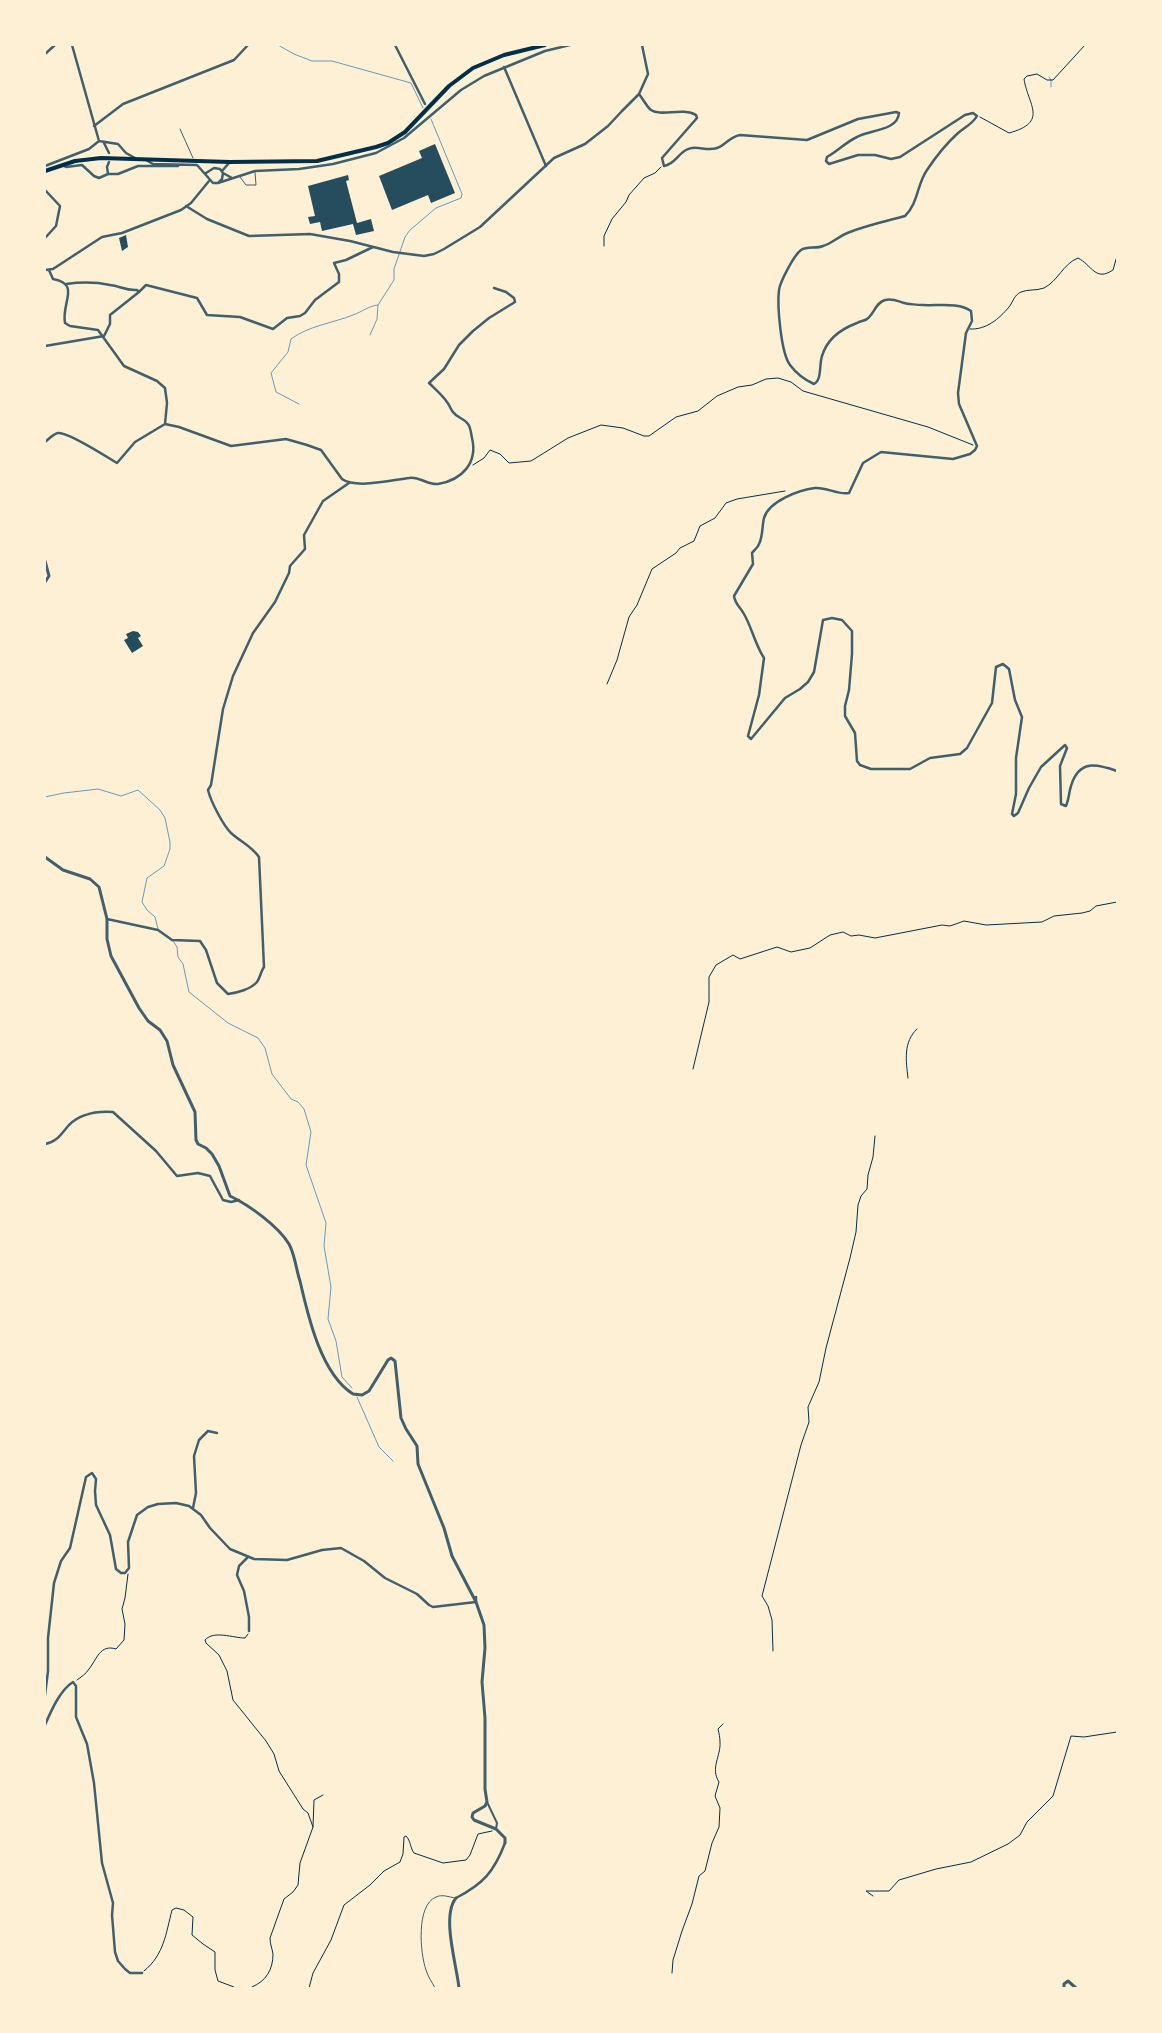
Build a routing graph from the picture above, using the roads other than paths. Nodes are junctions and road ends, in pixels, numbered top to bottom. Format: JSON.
{"nodes":[{"id":1,"x":55,"y":45,"type":"edge"},
{"id":2,"x":72,"y":45,"type":"edge"},
{"id":3,"x":248,"y":45,"type":"edge"},
{"id":4,"x":395,"y":45,"type":"edge"},
{"id":5,"x":545,"y":45,"type":"edge"},
{"id":6,"x":570,"y":45,"type":"edge"},
{"id":7,"x":642,"y":45,"type":"edge"},
{"id":8,"x":45,"y":54,"type":"edge"},
{"id":9,"x":504,"y":67,"type":"junction"},
{"id":10,"x":639,"y":94,"type":"junction"},
{"id":11,"x":425,"y":104,"type":"dead end"},
{"id":12,"x":94,"y":126,"type":"junction"},
{"id":13,"x":180,"y":128,"type":"dead end"},
{"id":14,"x":99,"y":141,"type":"junction"},
{"id":15,"x":104,"y":143,"type":"junction"},
{"id":16,"x":109,"y":153,"type":"dead end"},
{"id":17,"x":136,"y":159,"type":"junction"},
{"id":18,"x":145,"y":159,"type":"junction"},
{"id":19,"x":194,"y":161,"type":"junction"},
{"id":20,"x":109,"y":162,"type":"dead end"},
{"id":21,"x":218,"y":162,"type":"junction"},
{"id":22,"x":230,"y":162,"type":"junction"},
{"id":23,"x":181,"y":164,"type":"junction"},
{"id":24,"x":62,"y":165,"type":"junction"},
{"id":25,"x":45,"y":166,"type":"edge"},
{"id":26,"x":546,"y":166,"type":"junction"},
{"id":27,"x":45,"y":171,"type":"edge"},
{"id":28,"x":222,"y":171,"type":"junction"},
{"id":29,"x":255,"y":171,"type":"junction"},
{"id":30,"x":206,"y":173,"type":"junction"},
{"id":31,"x":108,"y":174,"type":"junction"},
{"id":32,"x":239,"y":176,"type":"junction"},
{"id":33,"x":232,"y":178,"type":"junction"},
{"id":34,"x":209,"y":181,"type":"junction"},
{"id":35,"x":218,"y":183,"type":"junction"},
{"id":36,"x":45,"y":190,"type":"edge"},
{"id":37,"x":186,"y":206,"type":"junction"},
{"id":38,"x":45,"y":238,"type":"edge"},
{"id":39,"x":373,"y":247,"type":"junction"},
{"id":40,"x":47,"y":270,"type":"edge"},
{"id":41,"x":66,"y":284,"type":"junction"},
{"id":42,"x":494,"y":288,"type":"dead end"},
{"id":43,"x":139,"y":292,"type":"junction"},
{"id":44,"x":104,"y":336,"type":"junction"},
{"id":45,"x":45,"y":346,"type":"edge"},
{"id":46,"x":165,"y":424,"type":"junction"},
{"id":47,"x":45,"y":442,"type":"edge"},
{"id":48,"x":349,"y":483,"type":"junction"},
{"id":49,"x":45,"y":561,"type":"edge"},
{"id":50,"x":45,"y":582,"type":"edge"},
{"id":51,"x":1117,"y":771,"type":"edge"},
{"id":52,"x":45,"y":857,"type":"edge"},
{"id":53,"x":107,"y":919,"type":"junction"},
{"id":54,"x":45,"y":1144,"type":"edge"},
{"id":55,"x":240,"y":1200,"type":"junction"},
{"id":56,"x":217,"y":1433,"type":"dead end"},
{"id":57,"x":193,"y":1508,"type":"junction"},
{"id":58,"x":248,"y":1557,"type":"junction"},
{"id":59,"x":476,"y":1597,"type":"dead end"},
{"id":60,"x":476,"y":1602,"type":"junction"},
{"id":61,"x":249,"y":1631,"type":"road end"},
{"id":62,"x":45,"y":1696,"type":"edge"},
{"id":63,"x":45,"y":1725,"type":"edge"},
{"id":64,"x":487,"y":1802,"type":"junction"},
{"id":65,"x":496,"y":1829,"type":"junction"},
{"id":66,"x":505,"y":1843,"type":"joint"},
{"id":67,"x":456,"y":1898,"type":"junction"},
{"id":68,"x":142,"y":1973,"type":"road end"},
{"id":69,"x":435,"y":1988,"type":"edge"},
{"id":70,"x":459,"y":1988,"type":"edge"},
{"id":71,"x":1064,"y":1988,"type":"edge"},
{"id":72,"x":1076,"y":1988,"type":"edge"}],
"edges":[{"from":1,"to":8,"type":"street"},
{"from":2,"to":12,"type":"street"},
{"from":3,"to":12,"type":"street"},
{"from":4,"to":11,"type":"street"},
{"from":5,"to":22,"type":"main road"},
{"from":6,"to":9,"type":"street"},
{"from":7,"to":10,"type":"street"},
{"from":9,"to":26,"type":"street"},
{"from":9,"to":29,"type":"street"},
{"from":10,"to":26,"type":"street"},
{"from":10,"to":51,"type":"street"},
{"from":12,"to":14,"type":"street"},
{"from":13,"to":19,"type":"lane"},
{"from":14,"to":15,"type":"street"},
{"from":14,"to":25,"type":"street"},
{"from":15,"to":16,"type":"street"},
{"from":15,"to":17,"type":"street"},
{"from":17,"to":18,"type":"main road"},
{"from":17,"to":24,"type":"main road"},
{"from":18,"to":19,"type":"main road"},
{"from":18,"to":23,"type":"street"},
{"from":19,"to":21,"type":"main road"},
{"from":20,"to":31,"type":"street"},
{"from":21,"to":22,"type":"main road"},
{"from":21,"to":28,"type":"lane"},
{"from":22,"to":28,"type":"street"},
{"from":23,"to":30,"type":"street"},
{"from":23,"to":31,"type":"street"},
{"from":24,"to":27,"type":"main road"},
{"from":24,"to":31,"type":"street"},
{"from":26,"to":39,"type":"street"},
{"from":28,"to":30,"type":"street"},
{"from":28,"to":33,"type":"street"},
{"from":28,"to":35,"type":"street"},
{"from":29,"to":32,"type":"street"},
{"from":29,"to":32,"type":"lane"},
{"from":30,"to":34,"type":"street"},
{"from":32,"to":33,"type":"street"},
{"from":33,"to":35,"type":"street"},
{"from":34,"to":35,"type":"street"},
{"from":34,"to":37,"type":"street"},
{"from":36,"to":38,"type":"street"},
{"from":37,"to":39,"type":"street"},
{"from":37,"to":40,"type":"street"},
{"from":39,"to":43,"type":"street"},
{"from":40,"to":41,"type":"street"},
{"from":41,"to":43,"type":"street"},
{"from":41,"to":44,"type":"street"},
{"from":42,"to":48,"type":"street"},
{"from":43,"to":44,"type":"street"},
{"from":44,"to":45,"type":"street"},
{"from":44,"to":46,"type":"street"},
{"from":46,"to":47,"type":"street"},
{"from":46,"to":48,"type":"street"},
{"from":48,"to":53,"type":"street"},
{"from":49,"to":50,"type":"street"},
{"from":52,"to":53,"type":"street"},
{"from":53,"to":55,"type":"street"},
{"from":54,"to":55,"type":"street"},
{"from":55,"to":60,"type":"street"},
{"from":56,"to":57,"type":"street"},
{"from":57,"to":58,"type":"street"},
{"from":57,"to":62,"type":"street"},
{"from":58,"to":60,"type":"street"},
{"from":58,"to":61,"type":"street"},
{"from":59,"to":60,"type":"street"},
{"from":60,"to":64,"type":"street"},
{"from":63,"to":68,"type":"street"},
{"from":64,"to":65,"type":"street"},
{"from":64,"to":65,"type":"street"},
{"from":65,"to":66,"type":"street"},
{"from":66,"to":67,"type":"street"},
{"from":67,"to":69,"type":"lane"},
{"from":67,"to":70,"type":"street"},
{"from":71,"to":72,"type":"street"}]}
